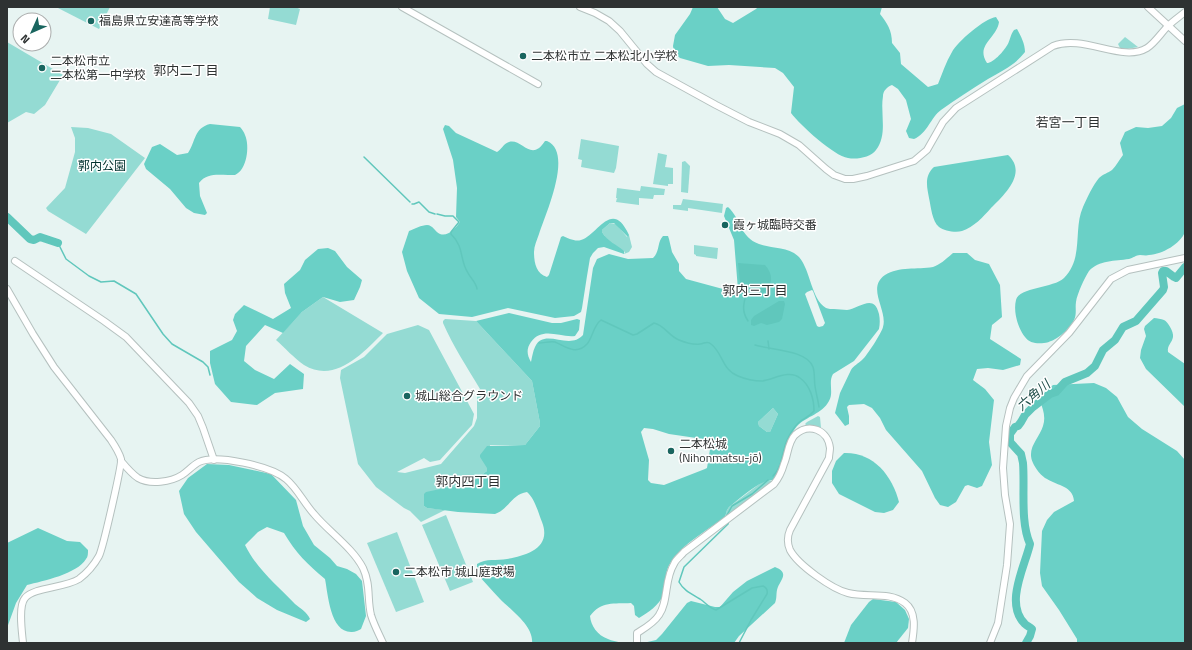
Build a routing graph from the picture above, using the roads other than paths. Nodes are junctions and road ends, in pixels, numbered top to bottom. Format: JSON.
{"nodes":[{"id":1,"x":402,"y":7,"type":"edge"},
{"id":2,"x":580,"y":7,"type":"edge"},
{"id":3,"x":1148,"y":7,"type":"edge"},
{"id":4,"x":1185,"y":12,"type":"edge"},
{"id":5,"x":1168,"y":26,"type":"junction"},
{"id":6,"x":1185,"y":41,"type":"edge"},
{"id":7,"x":538,"y":84,"type":"dead end"},
{"id":8,"x":1183,"y":258,"type":"edge"},
{"id":9,"x":15,"y":261,"type":"dead end"},
{"id":10,"x":7,"y":289,"type":"edge"},
{"id":11,"x":214,"y":460,"type":"junction"},
{"id":12,"x":121,"y":461,"type":"junction"},
{"id":13,"x":23,"y":643,"type":"edge"},
{"id":14,"x":383,"y":643,"type":"edge"},
{"id":15,"x":637,"y":643,"type":"edge"},
{"id":16,"x":912,"y":643,"type":"edge"},
{"id":17,"x":990,"y":643,"type":"edge"}],
"edges":[{"from":1,"to":7,"type":"street"},
{"from":2,"to":5,"type":"street"},
{"from":3,"to":5,"type":"street"},
{"from":4,"to":5,"type":"street"},
{"from":5,"to":6,"type":"street"},
{"from":8,"to":17,"type":"street"},
{"from":9,"to":11,"type":"street"},
{"from":10,"to":12,"type":"street"},
{"from":11,"to":12,"type":"street"},
{"from":11,"to":14,"type":"street"},
{"from":12,"to":13,"type":"street"},
{"from":15,"to":16,"type":"street"}]}
